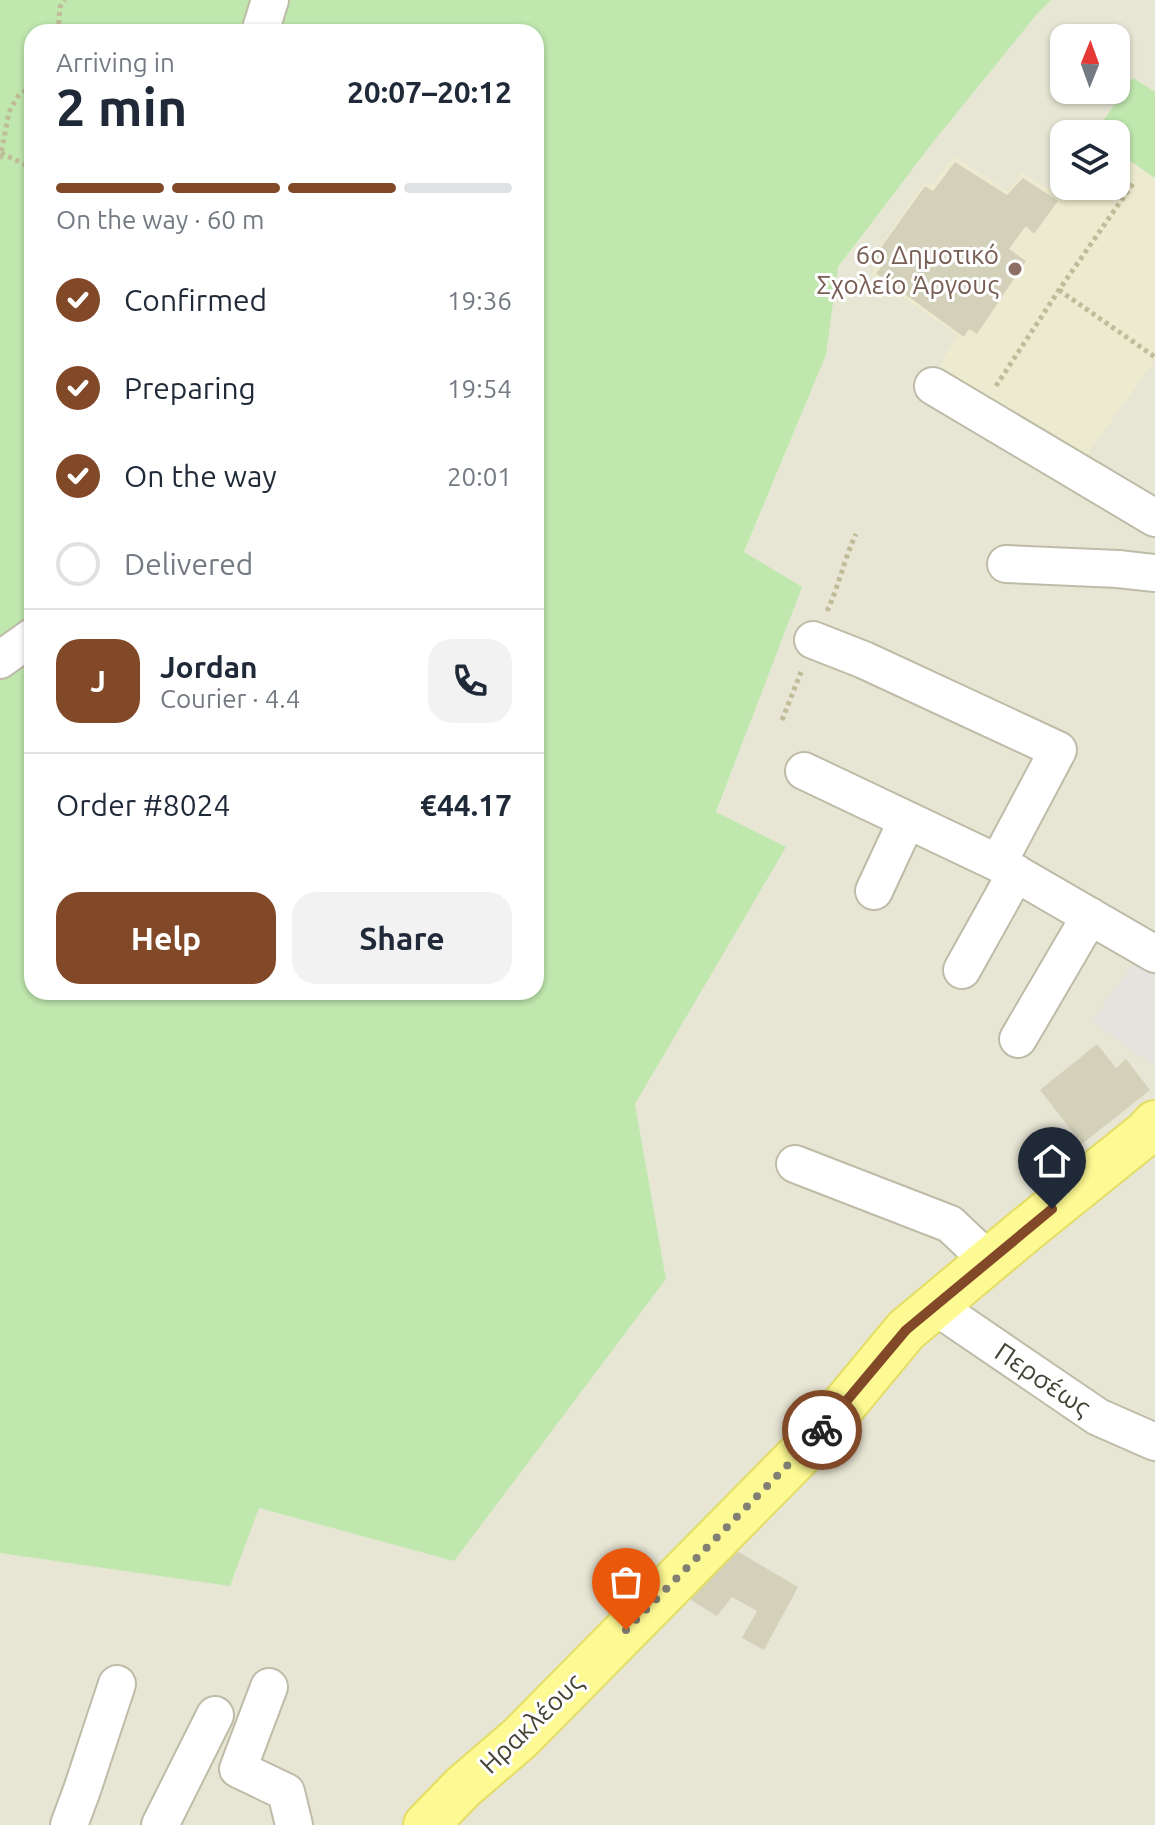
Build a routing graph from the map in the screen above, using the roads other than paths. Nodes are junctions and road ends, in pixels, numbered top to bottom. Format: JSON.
{"nodes":[{"id":1,"x":270,"y":0,"type":"edge"},
{"id":2,"x":262,"y":24,"type":"edge"},
{"id":3,"x":933,"y":386,"type":"dead end"},
{"id":4,"x":1155,"y":518,"type":"edge"},
{"id":5,"x":1006,"y":564,"type":"dead end"},
{"id":6,"x":1155,"y":573,"type":"edge"},
{"id":7,"x":813,"y":640,"type":"road end"},
{"id":8,"x":24,"y":643,"type":"edge"},
{"id":9,"x":0,"y":660,"type":"edge"},
{"id":10,"x":804,"y":771,"type":"dead end"},
{"id":11,"x":907,"y":820,"type":"junction"},
{"id":12,"x":1007,"y":868,"type":"junction"},
{"id":13,"x":874,"y":891,"type":"dead end"},
{"id":14,"x":1090,"y":916,"type":"junction"},
{"id":15,"x":1155,"y":954,"type":"edge"},
{"id":16,"x":962,"y":970,"type":"dead end"},
{"id":17,"x":1018,"y":1039,"type":"dead end"},
{"id":18,"x":1155,"y":1123,"type":"edge"},
{"id":19,"x":795,"y":1164,"type":"dead end"},
{"id":20,"x":989,"y":1261,"type":"junction"},
{"id":21,"x":935,"y":1306,"type":"junction"},
{"id":22,"x":1155,"y":1442,"type":"edge"},
{"id":23,"x":117,"y":1684,"type":"dead end"},
{"id":24,"x":269,"y":1687,"type":"dead end"},
{"id":25,"x":215,"y":1715,"type":"dead end"},
{"id":26,"x":69,"y":1825,"type":"edge"},
{"id":27,"x":160,"y":1825,"type":"edge"},
{"id":28,"x":294,"y":1825,"type":"edge"},
{"id":29,"x":426,"y":1825,"type":"edge"}],
"edges":[{"from":1,"to":2,"type":"street"},
{"from":3,"to":4,"type":"street"},
{"from":5,"to":6,"type":"street"},
{"from":7,"to":12,"type":"street"},
{"from":8,"to":9,"type":"street"},
{"from":10,"to":11,"type":"street"},
{"from":11,"to":12,"type":"street"},
{"from":11,"to":13,"type":"street"},
{"from":12,"to":14,"type":"street"},
{"from":12,"to":16,"type":"street"},
{"from":14,"to":15,"type":"street"},
{"from":14,"to":17,"type":"street"},
{"from":18,"to":20,"type":"main road","name":"Ηρακλέους"},
{"from":19,"to":20,"type":"street"},
{"from":20,"to":21,"type":"main road","name":"Ηρακλέους"},
{"from":21,"to":22,"type":"street","name":"Περσέως"},
{"from":21,"to":29,"type":"main road","name":"Ηρακλέους"},
{"from":23,"to":26,"type":"street"},
{"from":24,"to":28,"type":"street"},
{"from":25,"to":27,"type":"street"}]}
